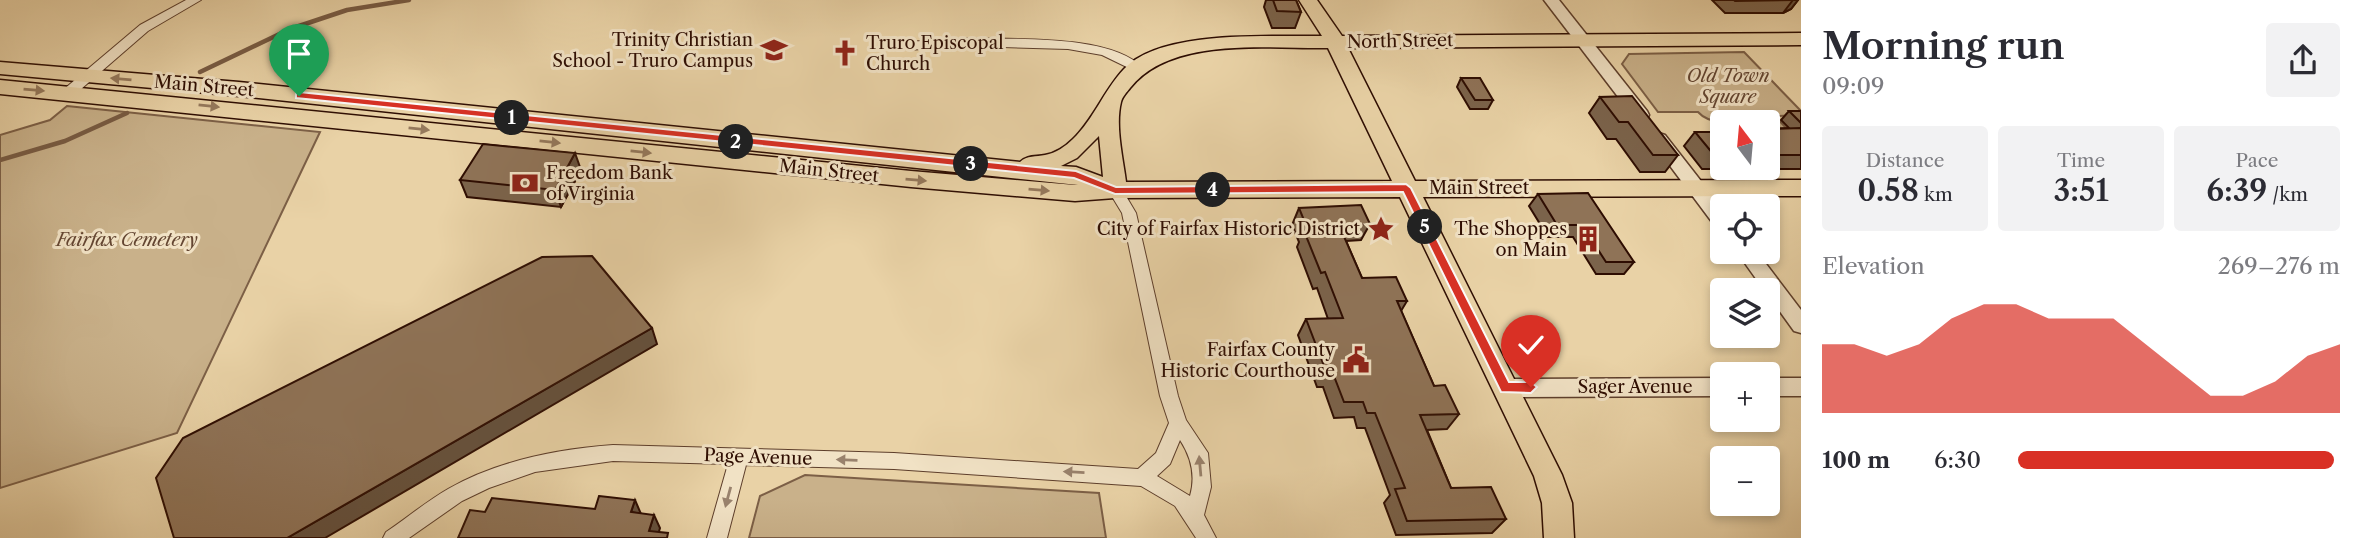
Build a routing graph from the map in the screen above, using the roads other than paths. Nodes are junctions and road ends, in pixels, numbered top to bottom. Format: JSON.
{"nodes":[{"id":1,"x":195,"y":0,"type":"edge"},
{"id":2,"x":1308,"y":0,"type":"edge"},
{"id":3,"x":1551,"y":0,"type":"edge"},
{"id":4,"x":1581,"y":39,"type":"junction"},
{"id":5,"x":1801,"y":39,"type":"edge"},
{"id":6,"x":1334,"y":42,"type":"junction"},
{"id":7,"x":908,"y":46,"type":"dead end"},
{"id":8,"x":0,"y":68,"type":"edge"},
{"id":9,"x":1137,"y":68,"type":"junction"},
{"id":10,"x":87,"y":75,"type":"junction"},
{"id":11,"x":0,"y":87,"type":"edge"},
{"id":12,"x":68,"y":93,"type":"junction"},
{"id":13,"x":1111,"y":99,"type":"junction"},
{"id":14,"x":505,"y":128,"type":"junction"},
{"id":15,"x":984,"y":166,"type":"junction"},
{"id":16,"x":1696,"y":187,"type":"junction"},
{"id":17,"x":1406,"y":188,"type":"junction"},
{"id":18,"x":1801,"y":188,"type":"edge"},
{"id":19,"x":1115,"y":191,"type":"junction"},
{"id":20,"x":1710,"y":205,"type":"edge"},
{"id":21,"x":1754,"y":264,"type":"edge"},
{"id":22,"x":1801,"y":325,"type":"edge"},
{"id":23,"x":1710,"y":387,"type":"edge"},
{"id":24,"x":1780,"y":387,"type":"edge"},
{"id":25,"x":1801,"y":387,"type":"edge"},
{"id":26,"x":1505,"y":388,"type":"junction"},
{"id":27,"x":1178,"y":423,"type":"junction"},
{"id":28,"x":739,"y":457,"type":"junction"},
{"id":29,"x":1142,"y":478,"type":"junction"},
{"id":30,"x":1195,"y":514,"type":"junction"},
{"id":31,"x":393,"y":538,"type":"edge"},
{"id":32,"x":717,"y":538,"type":"edge"},
{"id":33,"x":1206,"y":538,"type":"edge"},
{"id":34,"x":1559,"y":538,"type":"edge"}],
"edges":[{"from":1,"to":10,"type":"street"},
{"from":2,"to":6,"type":"main road"},
{"from":3,"to":4,"type":"street"},
{"from":4,"to":5,"type":"main road","name":"North Street"},
{"from":4,"to":6,"type":"main road","name":"North Street"},
{"from":4,"to":16,"type":"street"},
{"from":6,"to":9,"type":"main road","name":"North Street"},
{"from":6,"to":17,"type":"main road"},
{"from":7,"to":9,"type":"street"},
{"from":8,"to":10,"type":"main road","name":"Main Street"},
{"from":9,"to":13,"type":"main road","name":"North Street"},
{"from":10,"to":12,"type":"street"},
{"from":14,"to":10,"type":"main road","name":"Main Street","one_way":true},
{"from":11,"to":12,"type":"main road","name":"Main Street","one_way":true},
{"from":12,"to":14,"type":"main road","name":"Main Street","one_way":true},
{"from":13,"to":15,"type":"main road","name":"North Street"},
{"from":13,"to":19,"type":"main road"},
{"from":14,"to":15,"type":"main road","name":"Main Street"},
{"from":14,"to":19,"type":"main road","name":"Main Street","one_way":true},
{"from":15,"to":19,"type":"main road","name":"Main Street"},
{"from":16,"to":17,"type":"main road","name":"Main Street"},
{"from":16,"to":18,"type":"main road","name":"Main Street"},
{"from":16,"to":20,"type":"street"},
{"from":17,"to":19,"type":"main road","name":"Main Street"},
{"from":17,"to":26,"type":"main road"},
{"from":19,"to":27,"type":"street"},
{"from":21,"to":22,"type":"street"},
{"from":23,"to":26,"type":"street","name":"Sager Avenue"},
{"from":24,"to":25,"type":"street"},
{"from":26,"to":34,"type":"main road"},
{"from":27,"to":29,"type":"street"},
{"from":30,"to":27,"type":"street","one_way":true},
{"from":29,"to":28,"type":"street","name":"Page Avenue","one_way":true},
{"from":28,"to":31,"type":"street","name":"Page Avenue"},
{"from":28,"to":32,"type":"street","one_way":true},
{"from":29,"to":30,"type":"street","name":"Page Avenue"},
{"from":30,"to":33,"type":"street"}]}
